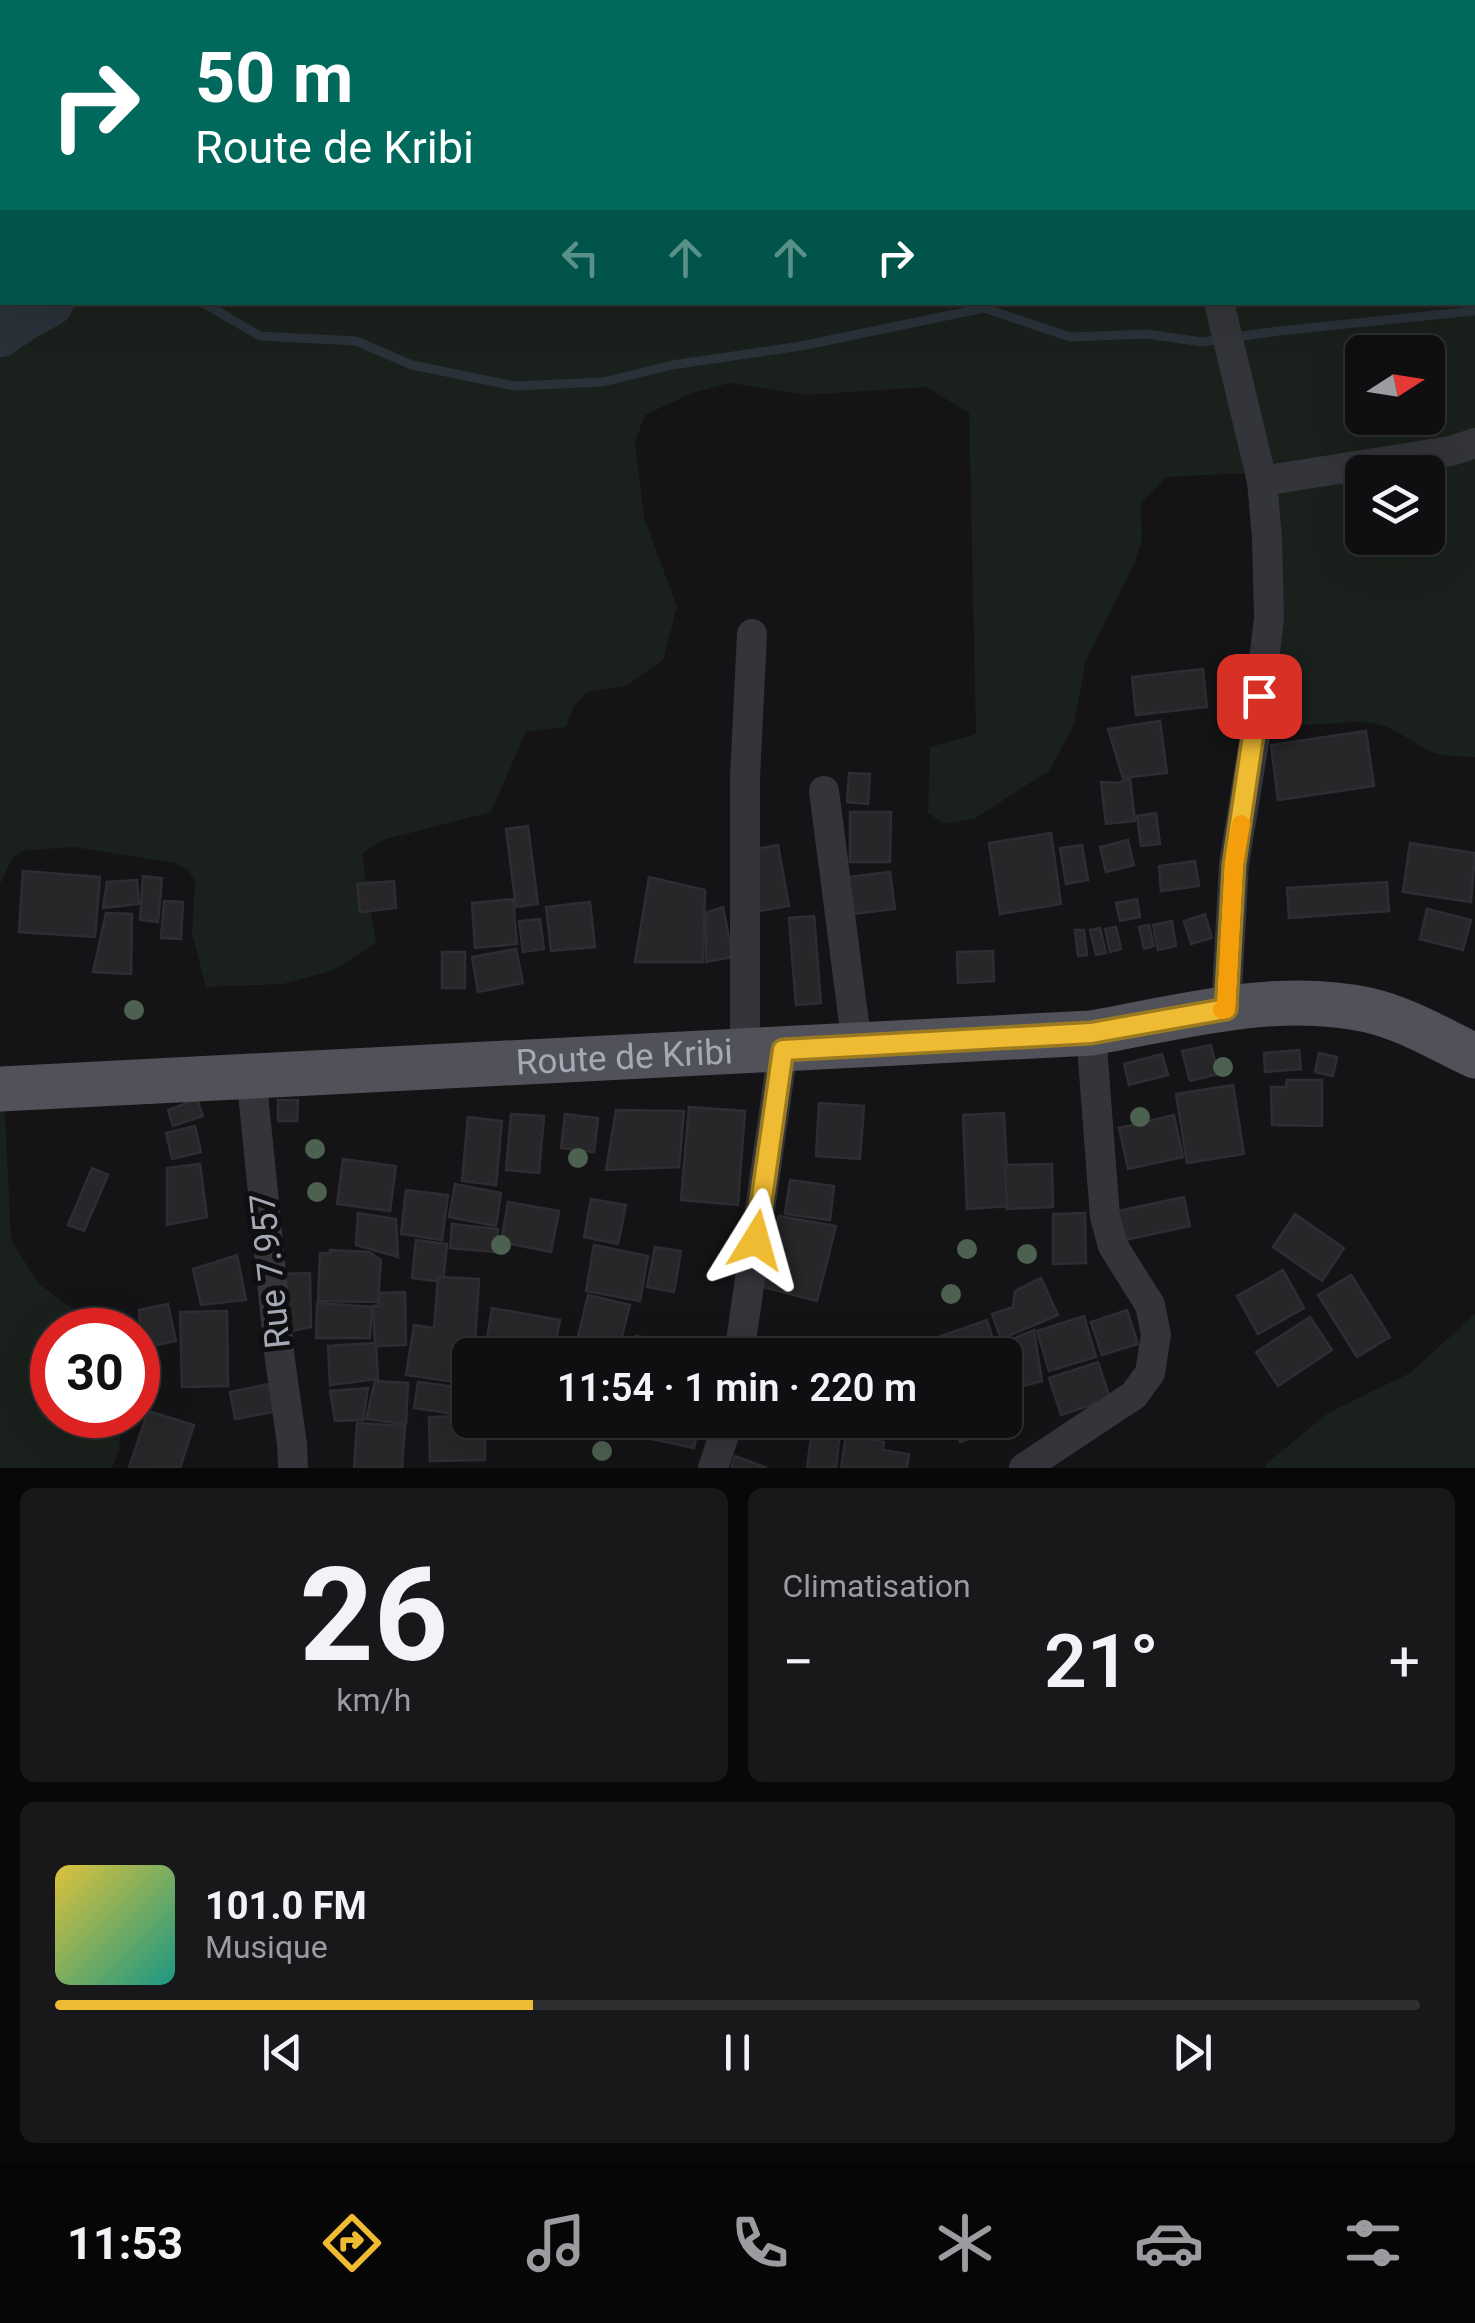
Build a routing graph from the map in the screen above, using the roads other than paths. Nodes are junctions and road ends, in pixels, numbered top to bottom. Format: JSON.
{"nodes":[{"id":1,"x":1220,"y":305,"type":"edge"},
{"id":2,"x":1475,"y":443,"type":"edge"},
{"id":3,"x":1262,"y":481,"type":"junction"},
{"id":4,"x":752,"y":634,"type":"dead end"},
{"id":5,"x":824,"y":790,"type":"dead end"},
{"id":6,"x":1226,"y":1009,"type":"junction"},
{"id":7,"x":1091,"y":1033,"type":"junction"},
{"id":8,"x":857,"y":1046,"type":"junction"},
{"id":9,"x":764,"y":1051,"type":"junction"},
{"id":10,"x":1475,"y":1056,"type":"edge"},
{"id":11,"x":251,"y":1074,"type":"junction"},
{"id":12,"x":0,"y":1089,"type":"edge"},
{"id":13,"x":741,"y":1338,"type":"edge"},
{"id":14,"x":722,"y":1438,"type":"edge"},
{"id":15,"x":294,"y":1468,"type":"edge"},
{"id":16,"x":713,"y":1468,"type":"edge"},
{"id":17,"x":1024,"y":1468,"type":"edge"}],
"edges":[{"from":1,"to":3,"type":"street"},
{"from":2,"to":3,"type":"street"},
{"from":3,"to":6,"type":"street"},
{"from":4,"to":9,"type":"street"},
{"from":5,"to":8,"type":"street"},
{"from":6,"to":7,"type":"main road","name":"Route de Kribi"},
{"from":6,"to":10,"type":"main road","name":"Route de Kribi"},
{"from":7,"to":8,"type":"main road","name":"Route de Kribi"},
{"from":7,"to":17,"type":"street"},
{"from":8,"to":9,"type":"main road","name":"Route de Kribi"},
{"from":9,"to":11,"type":"main road","name":"Route de Kribi"},
{"from":9,"to":13,"type":"street"},
{"from":11,"to":12,"type":"main road","name":"Route de Kribi"},
{"from":11,"to":15,"type":"street","name":"Rue 7.957"},
{"from":14,"to":16,"type":"street"}]}
